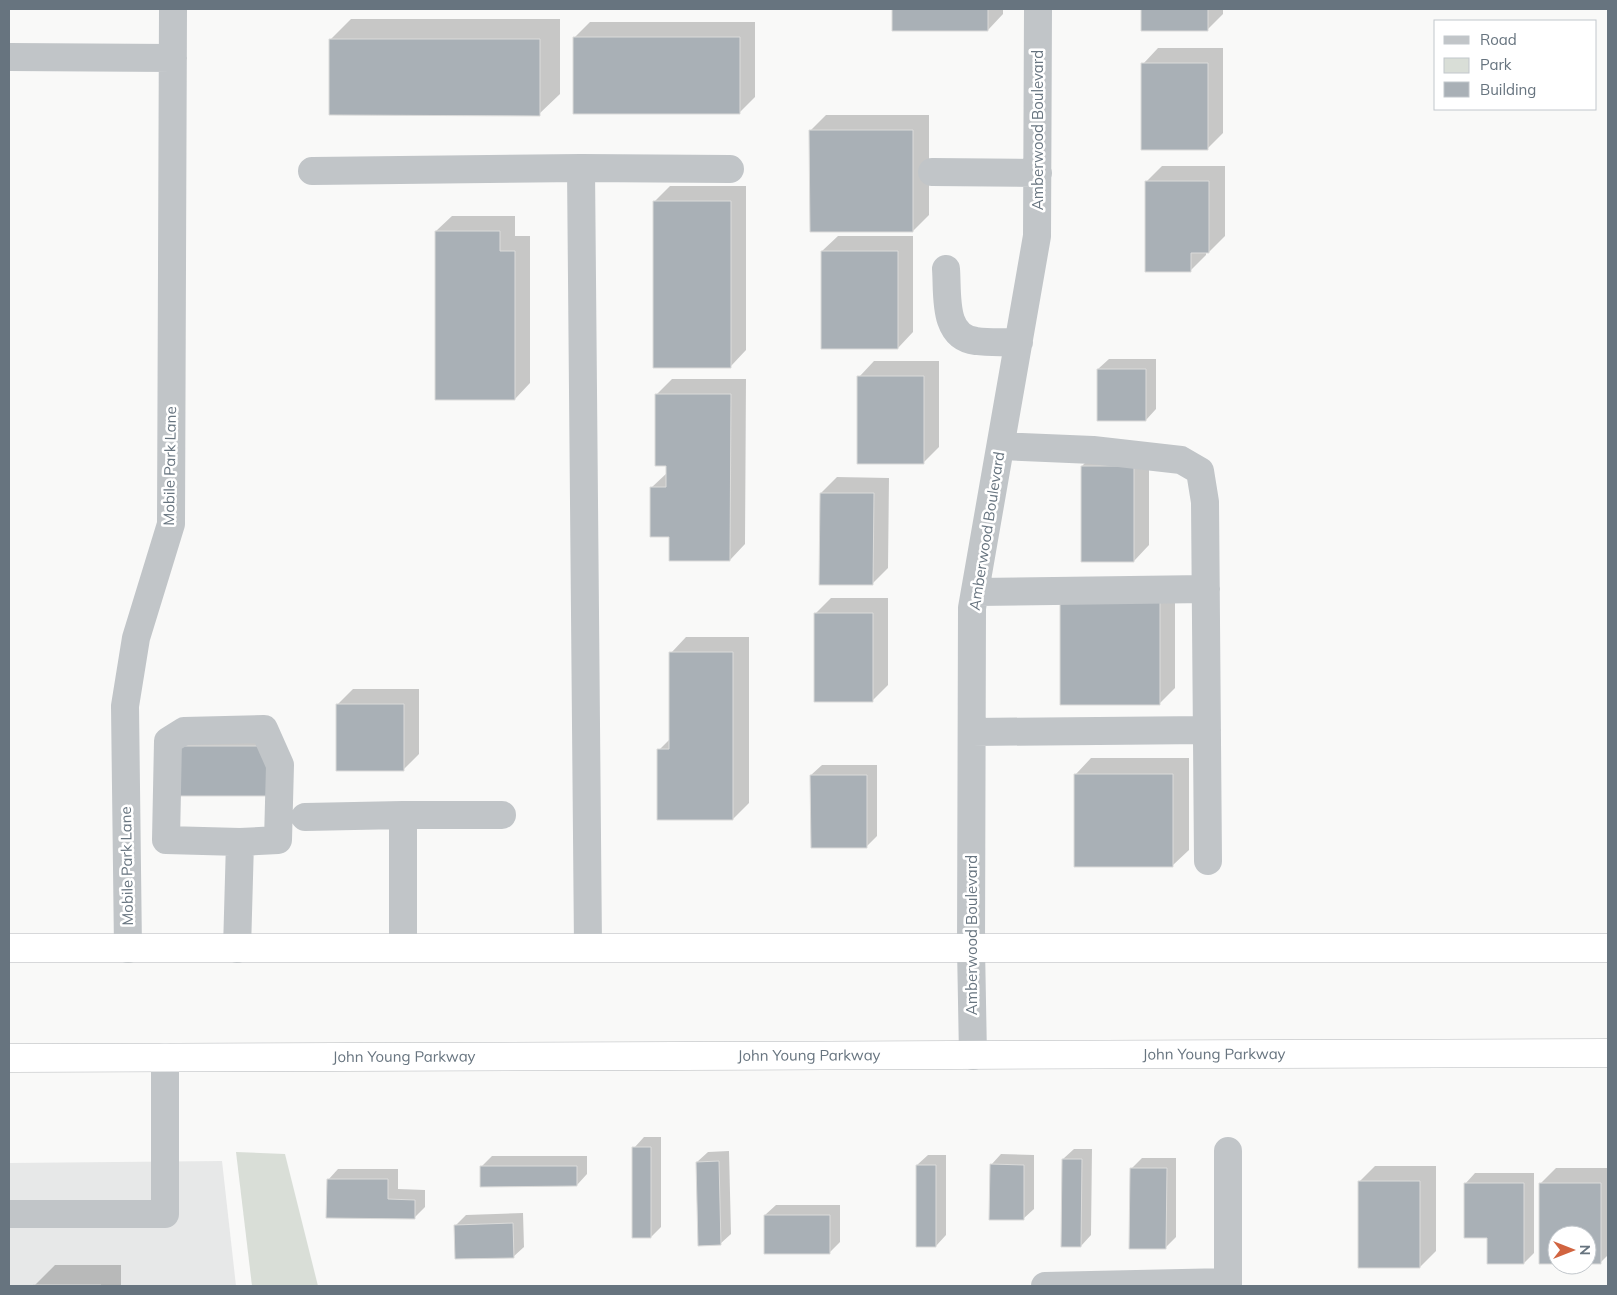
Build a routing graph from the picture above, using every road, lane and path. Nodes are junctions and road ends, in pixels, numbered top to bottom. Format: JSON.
{"nodes":[{"id":1,"x":173,"y":9,"type":"edge"},
{"id":2,"x":1038,"y":9,"type":"edge"},
{"id":3,"x":9,"y":57,"type":"edge"},
{"id":4,"x":173,"y":58,"type":"junction"},
{"id":5,"x":581,"y":168,"type":"junction"},
{"id":6,"x":730,"y":169,"type":"dead end"},
{"id":7,"x":312,"y":171,"type":"dead end"},
{"id":8,"x":932,"y":172,"type":"dead end"},
{"id":9,"x":1038,"y":173,"type":"junction"},
{"id":10,"x":946,"y":269,"type":"dead end"},
{"id":11,"x":1019,"y":342,"type":"junction"},
{"id":12,"x":1001,"y":446,"type":"junction"},
{"id":13,"x":1206,"y":589,"type":"junction"},
{"id":14,"x":976,"y":592,"type":"junction"},
{"id":15,"x":1207,"y":730,"type":"junction"},
{"id":16,"x":972,"y":732,"type":"junction"},
{"id":17,"x":403,"y":815,"type":"junction"},
{"id":18,"x":502,"y":815,"type":"dead end"},
{"id":19,"x":305,"y":817,"type":"dead end"},
{"id":20,"x":240,"y":842,"type":"junction"},
{"id":21,"x":1208,"y":861,"type":"dead end"},
{"id":22,"x":588,"y":947,"type":"junction"},
{"id":23,"x":971,"y":947,"type":"junction"},
{"id":24,"x":9,"y":948,"type":"edge"},
{"id":25,"x":403,"y":948,"type":"junction"},
{"id":26,"x":1608,"y":948,"type":"edge"},
{"id":27,"x":128,"y":949,"type":"junction"},
{"id":28,"x":237,"y":949,"type":"junction"},
{"id":29,"x":1608,"y":1053,"type":"edge"},
{"id":30,"x":973,"y":1056,"type":"junction"},
{"id":31,"x":165,"y":1057,"type":"junction"},
{"id":32,"x":9,"y":1058,"type":"edge"},
{"id":33,"x":1228,"y":1151,"type":"dead end"},
{"id":34,"x":9,"y":1214,"type":"edge"},
{"id":35,"x":1228,"y":1284,"type":"edge"},
{"id":36,"x":1045,"y":1286,"type":"edge"}],
"edges":[{"from":1,"to":4,"type":"street","name":"Mobile Park Lane"},
{"from":2,"to":9,"type":"street","name":"Amberwood Boulevard"},
{"from":3,"to":4,"type":"street"},
{"from":4,"to":27,"type":"street","name":"Mobile Park Lane"},
{"from":5,"to":6,"type":"street"},
{"from":5,"to":7,"type":"street"},
{"from":5,"to":22,"type":"street"},
{"from":8,"to":9,"type":"street"},
{"from":9,"to":11,"type":"street","name":"Amberwood Boulevard"},
{"from":10,"to":11,"type":"street"},
{"from":11,"to":12,"type":"street","name":"Amberwood Boulevard"},
{"from":12,"to":13,"type":"street"},
{"from":12,"to":14,"type":"street","name":"Amberwood Boulevard"},
{"from":13,"to":14,"type":"street"},
{"from":13,"to":15,"type":"street"},
{"from":14,"to":16,"type":"street","name":"Amberwood Boulevard"},
{"from":15,"to":16,"type":"street"},
{"from":15,"to":21,"type":"street"},
{"from":16,"to":23,"type":"street","name":"Amberwood Boulevard"},
{"from":17,"to":18,"type":"street"},
{"from":17,"to":19,"type":"street"},
{"from":17,"to":25,"type":"street"},
{"from":20,"to":20,"type":"street"},
{"from":20,"to":28,"type":"street"},
{"from":22,"to":23,"type":"highway"},
{"from":22,"to":25,"type":"highway"},
{"from":23,"to":26,"type":"highway"},
{"from":23,"to":30,"type":"street","name":"Amberwood Boulevard"},
{"from":24,"to":27,"type":"highway"},
{"from":25,"to":28,"type":"highway"},
{"from":27,"to":28,"type":"highway"},
{"from":29,"to":30,"type":"highway","name":"John Young Parkway"},
{"from":30,"to":31,"type":"highway","name":"John Young Parkway"},
{"from":31,"to":32,"type":"highway","name":"John Young Parkway"},
{"from":31,"to":34,"type":"street"},
{"from":33,"to":35,"type":"street"},
{"from":35,"to":36,"type":"street"}]}
